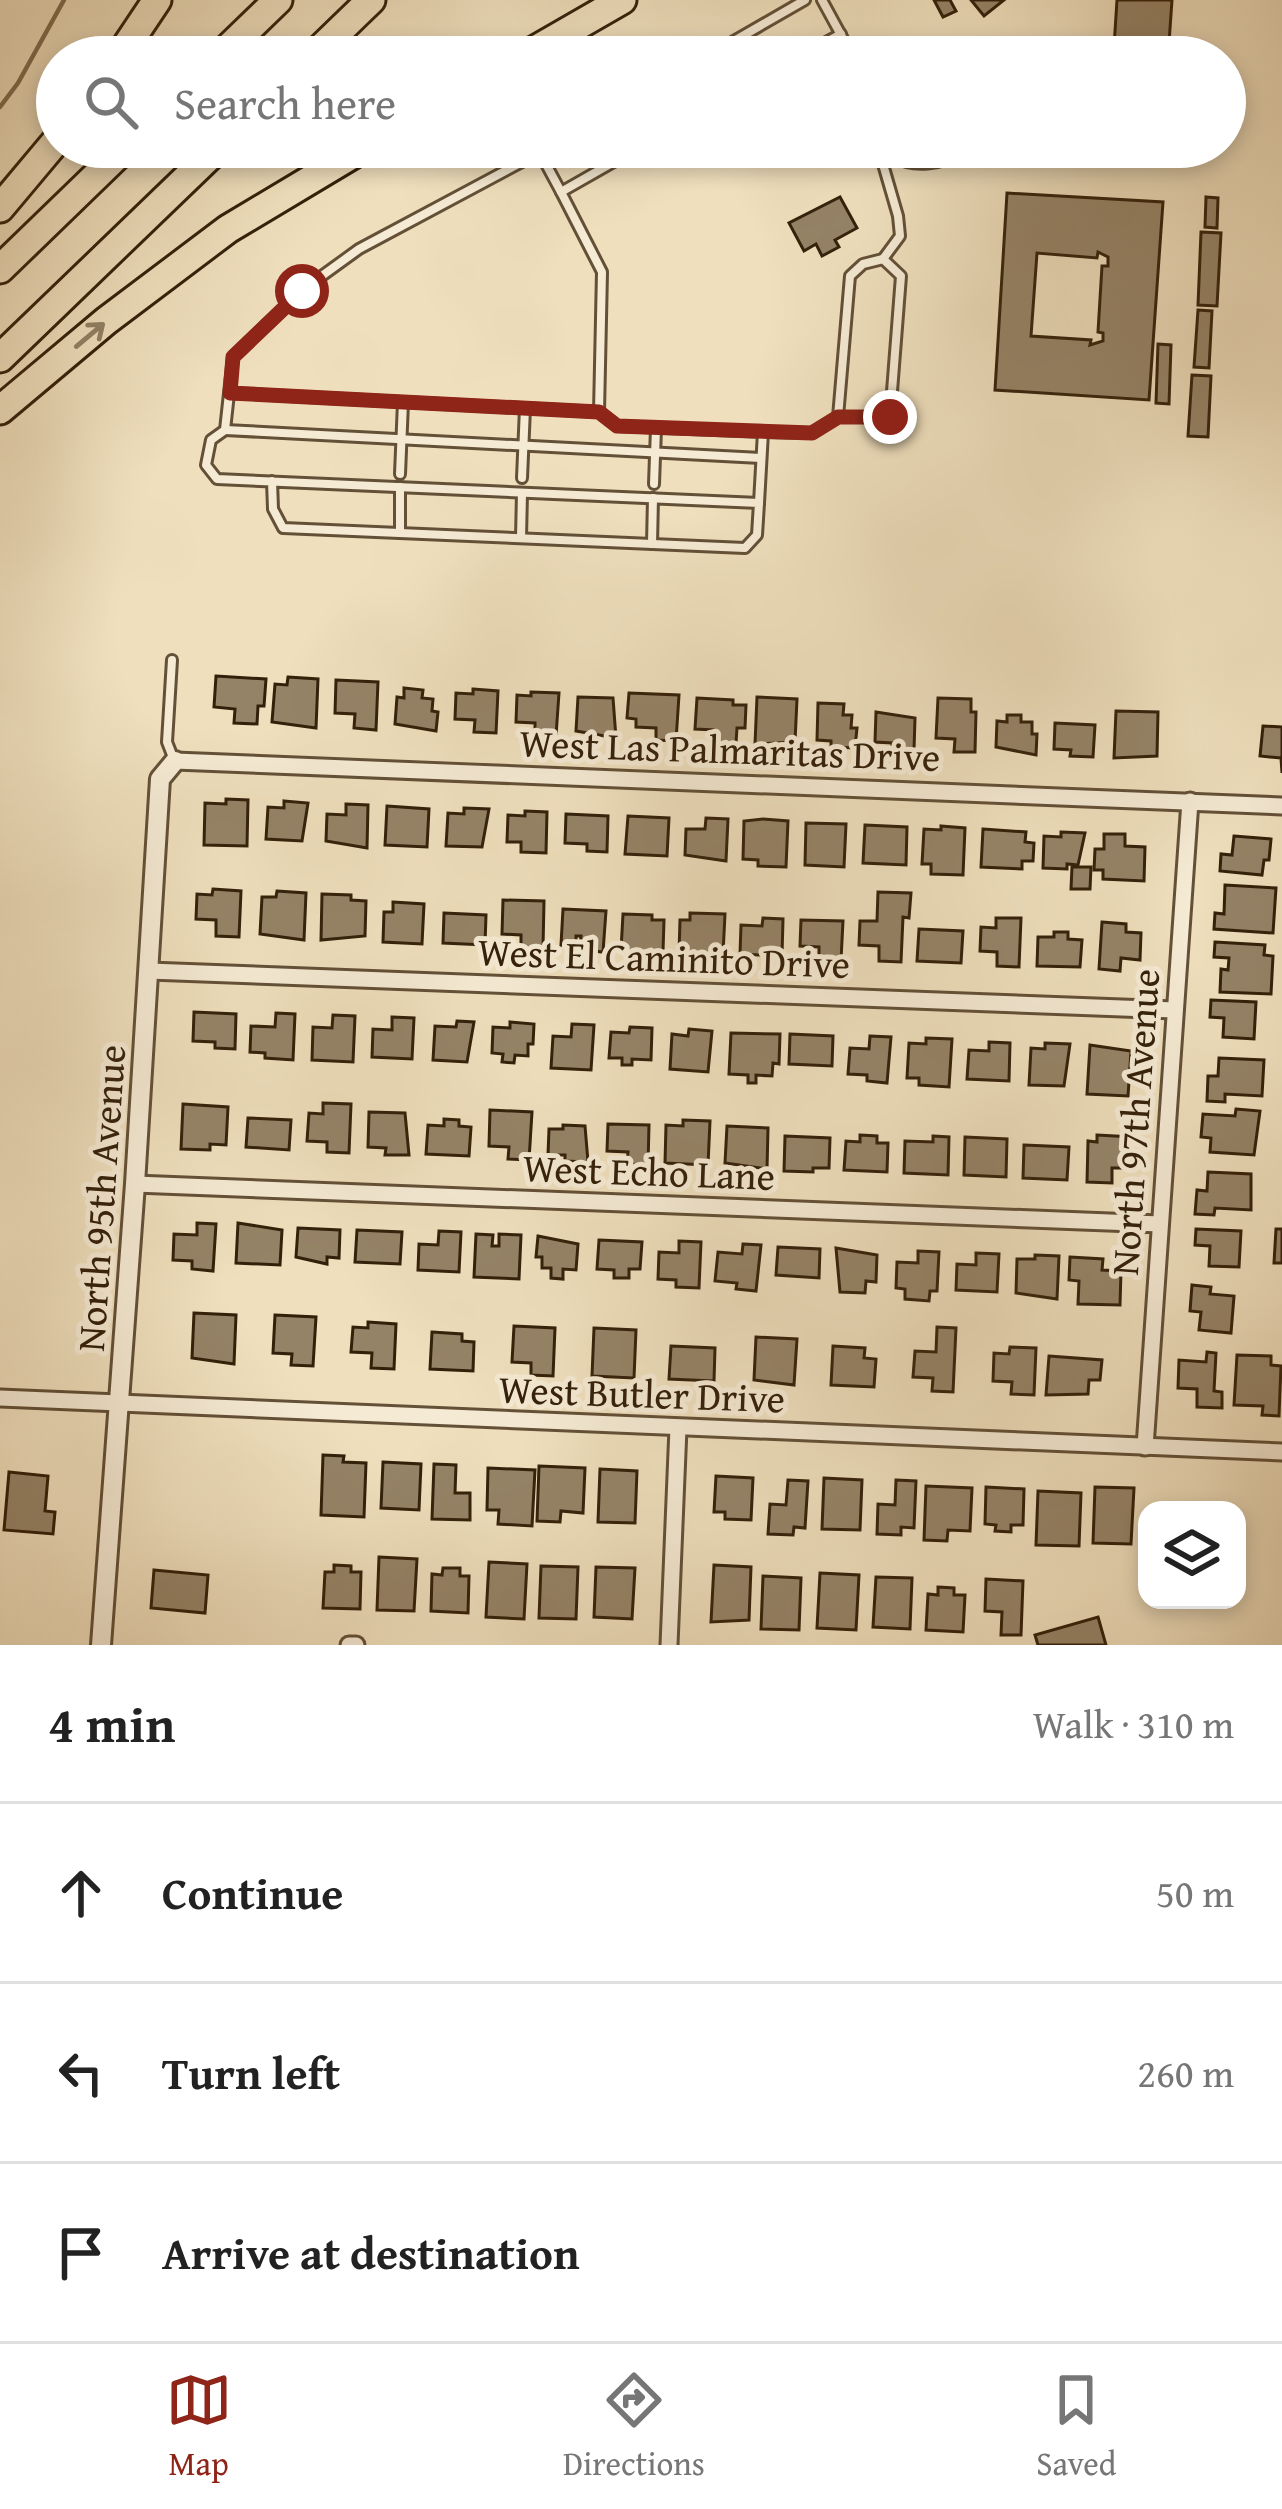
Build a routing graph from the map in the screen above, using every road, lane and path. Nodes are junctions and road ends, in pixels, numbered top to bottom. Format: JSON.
{"nodes":[{"id":1,"x":158,"y":0,"type":"edge"},
{"id":2,"x":278,"y":0,"type":"edge"},
{"id":3,"x":371,"y":0,"type":"edge"},
{"id":4,"x":622,"y":0,"type":"edge"},
{"id":5,"x":805,"y":0,"type":"edge"},
{"id":6,"x":822,"y":0,"type":"edge"},
{"id":7,"x":841,"y":34,"type":"joint"},
{"id":8,"x":133,"y":36,"type":"edge"},
{"id":9,"x":241,"y":36,"type":"edge"},
{"id":10,"x":334,"y":36,"type":"edge"},
{"id":11,"x":559,"y":36,"type":"edge"},
{"id":12,"x":742,"y":36,"type":"edge"},
{"id":13,"x":837,"y":36,"type":"edge"},
{"id":14,"x":36,"y":165,"type":"edge"},
{"id":15,"x":104,"y":168,"type":"edge"},
{"id":16,"x":197,"y":168,"type":"edge"},
{"id":17,"x":330,"y":168,"type":"edge"},
{"id":18,"x":512,"y":168,"type":"edge"},
{"id":19,"x":548,"y":168,"type":"edge"},
{"id":20,"x":603,"y":168,"type":"edge"},
{"id":21,"x":883,"y":168,"type":"edge"},
{"id":22,"x":561,"y":192,"type":"junction"},
{"id":23,"x":0,"y":208,"type":"edge"},
{"id":24,"x":883,"y":259,"type":"junction"},
{"id":25,"x":0,"y":268,"type":"edge"},
{"id":26,"x":0,"y":358,"type":"edge"},
{"id":27,"x":230,"y":393,"type":"junction"},
{"id":28,"x":403,"y":402,"type":"junction"},
{"id":29,"x":525,"y":408,"type":"junction"},
{"id":30,"x":0,"y":410,"type":"edge"},
{"id":31,"x":599,"y":412,"type":"junction"},
{"id":32,"x":838,"y":417,"type":"junction"},
{"id":33,"x":656,"y":428,"type":"junction"},
{"id":34,"x":225,"y":430,"type":"junction"},
{"id":35,"x":763,"y":432,"type":"junction"},
{"id":36,"x":401,"y":439,"type":"junction"},
{"id":37,"x":524,"y":446,"type":"junction"},
{"id":38,"x":656,"y":452,"type":"junction"},
{"id":39,"x":761,"y":458,"type":"junction"},
{"id":40,"x":400,"y":474,"type":"dead end"},
{"id":41,"x":522,"y":478,"type":"dead end"},
{"id":42,"x":272,"y":482,"type":"junction"},
{"id":43,"x":654,"y":484,"type":"dead end"},
{"id":44,"x":400,"y":487,"type":"junction"},
{"id":45,"x":522,"y":493,"type":"junction"},
{"id":46,"x":652,"y":499,"type":"junction"},
{"id":47,"x":759,"y":503,"type":"junction"},
{"id":48,"x":400,"y":533,"type":"junction"},
{"id":49,"x":521,"y":538,"type":"junction"},
{"id":50,"x":652,"y":544,"type":"junction"},
{"id":51,"x":172,"y":660,"type":"dead end"},
{"id":52,"x":175,"y":761,"type":"junction"},
{"id":53,"x":1190,"y":801,"type":"junction"},
{"id":54,"x":1282,"y":806,"type":"edge"},
{"id":55,"x":149,"y":971,"type":"junction"},
{"id":56,"x":1175,"y":1010,"type":"junction"},
{"id":57,"x":135,"y":1184,"type":"junction"},
{"id":58,"x":1160,"y":1224,"type":"junction"},
{"id":59,"x":0,"y":1398,"type":"edge"},
{"id":60,"x":117,"y":1405,"type":"junction"},
{"id":61,"x":679,"y":1428,"type":"junction"},
{"id":62,"x":1145,"y":1448,"type":"junction"},
{"id":63,"x":1282,"y":1452,"type":"edge"},
{"id":64,"x":101,"y":1645,"type":"edge"},
{"id":65,"x":669,"y":1645,"type":"edge"}],
"edges":[{"from":1,"to":8,"type":"highway"},
{"from":2,"to":9,"type":"highway"},
{"from":3,"to":10,"type":"highway"},
{"from":4,"to":11,"type":"highway"},
{"from":5,"to":12,"type":"lane"},
{"from":6,"to":7,"type":"lane"},
{"from":7,"to":13,"type":"lane"},
{"from":14,"to":23,"type":"highway"},
{"from":15,"to":25,"type":"highway"},
{"from":16,"to":26,"type":"highway"},
{"from":30,"to":17,"type":"highway","one_way":true},
{"from":18,"to":27,"type":"lane"},
{"from":19,"to":22,"type":"lane"},
{"from":20,"to":22,"type":"lane"},
{"from":21,"to":24,"type":"lane"},
{"from":22,"to":31,"type":"lane"},
{"from":24,"to":32,"type":"lane"},
{"from":24,"to":32,"type":"lane"},
{"from":27,"to":28,"type":"lane"},
{"from":27,"to":34,"type":"lane"},
{"from":28,"to":29,"type":"lane"},
{"from":28,"to":36,"type":"lane"},
{"from":29,"to":31,"type":"lane"},
{"from":29,"to":37,"type":"lane"},
{"from":31,"to":33,"type":"lane"},
{"from":32,"to":35,"type":"lane"},
{"from":33,"to":35,"type":"lane"},
{"from":33,"to":38,"type":"lane"},
{"from":34,"to":36,"type":"lane"},
{"from":34,"to":42,"type":"lane"},
{"from":35,"to":39,"type":"lane"},
{"from":36,"to":37,"type":"lane"},
{"from":36,"to":40,"type":"lane"},
{"from":37,"to":38,"type":"lane"},
{"from":37,"to":41,"type":"lane"},
{"from":38,"to":39,"type":"lane"},
{"from":38,"to":43,"type":"lane"},
{"from":39,"to":47,"type":"lane"},
{"from":42,"to":44,"type":"lane"},
{"from":42,"to":48,"type":"lane"},
{"from":44,"to":45,"type":"lane"},
{"from":44,"to":48,"type":"lane"},
{"from":45,"to":46,"type":"lane"},
{"from":45,"to":49,"type":"lane"},
{"from":46,"to":47,"type":"lane"},
{"from":46,"to":50,"type":"lane"},
{"from":47,"to":50,"type":"lane"},
{"from":48,"to":49,"type":"lane"},
{"from":49,"to":50,"type":"lane"},
{"from":51,"to":52,"type":"lane"},
{"from":52,"to":53,"type":"street","name":"West Las Palmaritas Drive"},
{"from":52,"to":55,"type":"street","name":"North 95th Avenue"},
{"from":53,"to":54,"type":"street","name":"West Las Palmaritas Drive"},
{"from":53,"to":56,"type":"street","name":"North 97th Avenue"},
{"from":55,"to":56,"type":"street","name":"West El Caminito Drive"},
{"from":55,"to":57,"type":"street","name":"North 95th Avenue"},
{"from":56,"to":58,"type":"street","name":"North 97th Avenue"},
{"from":57,"to":58,"type":"street","name":"West Echo Lane"},
{"from":57,"to":60,"type":"street","name":"North 95th Avenue"},
{"from":58,"to":62,"type":"street","name":"North 97th Avenue"},
{"from":59,"to":60,"type":"street","name":"West Butler Drive"},
{"from":60,"to":61,"type":"street","name":"West Butler Drive"},
{"from":60,"to":64,"type":"street","name":"North 95th Avenue"},
{"from":61,"to":62,"type":"street","name":"West Butler Drive"},
{"from":61,"to":65,"type":"street"},
{"from":62,"to":63,"type":"street","name":"West Butler Drive"}]}
